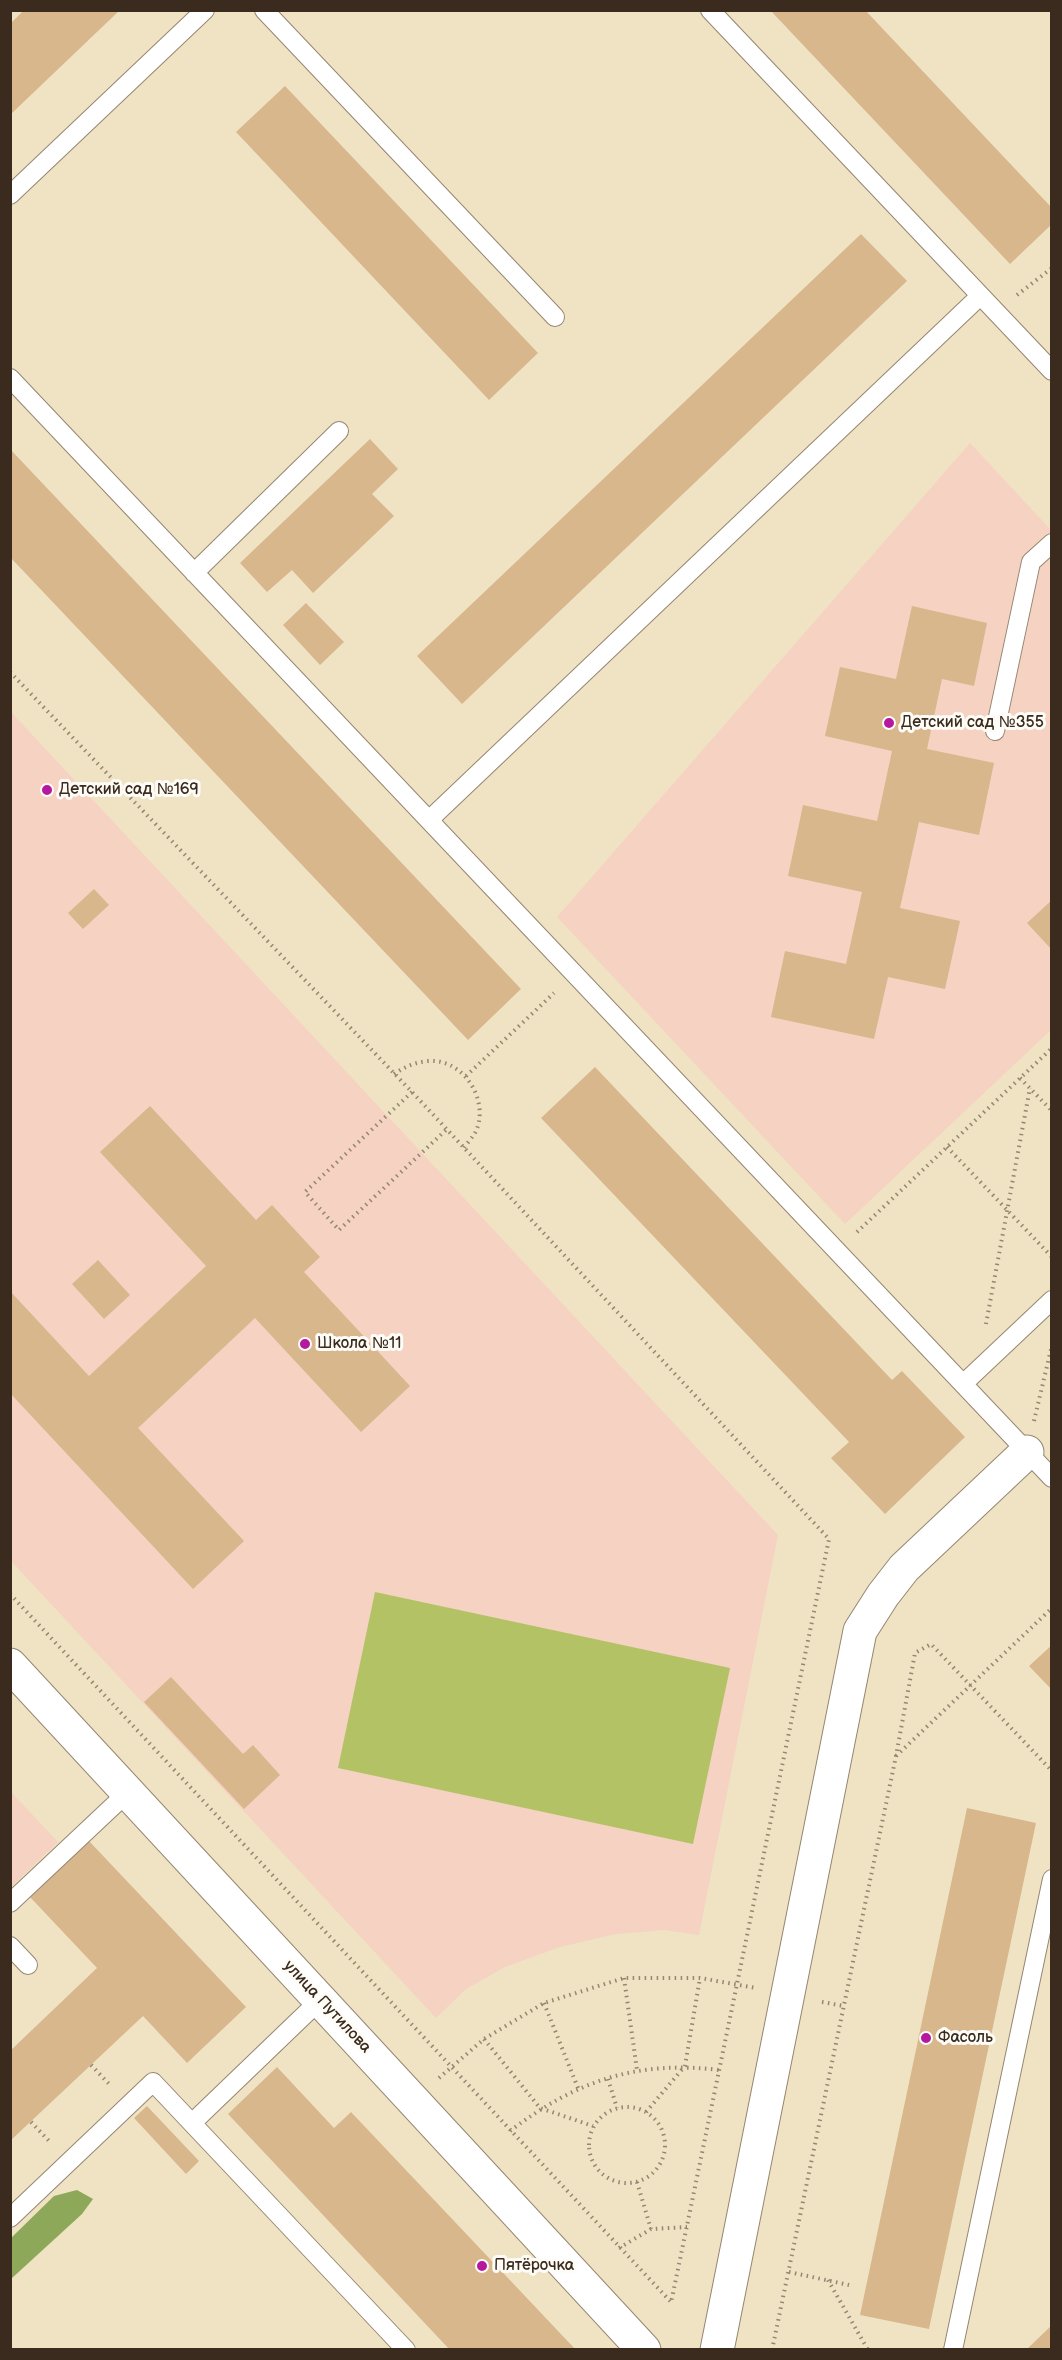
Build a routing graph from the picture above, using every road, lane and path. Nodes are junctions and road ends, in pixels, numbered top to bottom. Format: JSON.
{"nodes":[{"id":1,"x":205,"y":10,"type":"edge"},
{"id":2,"x":264,"y":10,"type":"edge"},
{"id":3,"x":710,"y":10,"type":"edge"},
{"id":4,"x":10,"y":195,"type":"edge"},
{"id":5,"x":1052,"y":268,"type":"edge"},
{"id":6,"x":980,"y":296,"type":"junction"},
{"id":7,"x":996,"y":312,"type":"junction"},
{"id":8,"x":555,"y":317,"type":"dead end"},
{"id":9,"x":1050,"y":366,"type":"edge"},
{"id":10,"x":10,"y":378,"type":"edge"},
{"id":11,"x":339,"y":431,"type":"dead end"},
{"id":12,"x":1052,"y":543,"type":"edge"},
{"id":13,"x":194,"y":573,"type":"junction"},
{"id":14,"x":10,"y":672,"type":"edge"},
{"id":15,"x":995,"y":731,"type":"dead end"},
{"id":16,"x":429,"y":820,"type":"junction"},
{"id":17,"x":574,"y":974,"type":"junction"},
{"id":18,"x":1052,"y":1048,"type":"edge"},
{"id":19,"x":394,"y":1074,"type":"junction"},
{"id":20,"x":466,"y":1076,"type":"junction"},
{"id":21,"x":1020,"y":1078,"type":"junction"},
{"id":22,"x":1030,"y":1088,"type":"junction"},
{"id":23,"x":412,"y":1092,"type":"junction"},
{"id":24,"x":1052,"y":1111,"type":"edge"},
{"id":25,"x":446,"y":1130,"type":"junction"},
{"id":26,"x":947,"y":1147,"type":"junction"},
{"id":27,"x":464,"y":1148,"type":"junction"},
{"id":28,"x":1008,"y":1211,"type":"junction"},
{"id":29,"x":837,"y":1252,"type":"junction"},
{"id":30,"x":1052,"y":1257,"type":"edge"},
{"id":31,"x":1052,"y":1300,"type":"edge"},
{"id":32,"x":1052,"y":1346,"type":"edge"},
{"id":33,"x":978,"y":1369,"type":"junction"},
{"id":34,"x":963,"y":1384,"type":"junction"},
{"id":35,"x":1027,"y":1452,"type":"junction"},
{"id":36,"x":1052,"y":1478,"type":"edge"},
{"id":37,"x":10,"y":1594,"type":"edge"},
{"id":38,"x":1052,"y":1608,"type":"edge"},
{"id":39,"x":10,"y":1665,"type":"edge"},
{"id":40,"x":970,"y":1685,"type":"junction"},
{"id":41,"x":896,"y":1756,"type":"junction"},
{"id":42,"x":1052,"y":1772,"type":"edge"},
{"id":43,"x":128,"y":1792,"type":"junction"},
{"id":44,"x":1052,"y":1879,"type":"edge"},
{"id":45,"x":10,"y":1903,"type":"edge"},
{"id":46,"x":10,"y":1946,"type":"edge"},
{"id":47,"x":28,"y":1965,"type":"dead end"},
{"id":48,"x":624,"y":1978,"type":"junction"},
{"id":49,"x":700,"y":1978,"type":"junction"},
{"id":50,"x":737,"y":1984,"type":"junction"},
{"id":51,"x":320,"y":2000,"type":"junction"},
{"id":52,"x":544,"y":2003,"type":"junction"},
{"id":53,"x":484,"y":2039,"type":"junction"},
{"id":54,"x":685,"y":2066,"type":"junction"},
{"id":55,"x":451,"y":2067,"type":"junction"},
{"id":56,"x":637,"y":2070,"type":"junction"},
{"id":57,"x":719,"y":2070,"type":"junction"},
{"id":58,"x":608,"y":2079,"type":"junction"},
{"id":59,"x":578,"y":2088,"type":"junction"},
{"id":60,"x":413,"y":2101,"type":"junction"},
{"id":61,"x":540,"y":2108,"type":"junction"},
{"id":62,"x":616,"y":2108,"type":"junction"},
{"id":63,"x":646,"y":2112,"type":"junction"},
{"id":64,"x":192,"y":2123,"type":"junction"},
{"id":65,"x":593,"y":2126,"type":"junction"},
{"id":66,"x":510,"y":2130,"type":"junction"},
{"id":67,"x":637,"y":2182,"type":"junction"},
{"id":68,"x":10,"y":2217,"type":"edge"},
{"id":69,"x":687,"y":2227,"type":"junction"},
{"id":70,"x":651,"y":2229,"type":"junction"},
{"id":71,"x":619,"y":2248,"type":"junction"},
{"id":72,"x":789,"y":2272,"type":"junction"},
{"id":73,"x":828,"y":2280,"type":"junction"},
{"id":74,"x":849,"y":2284,"type":"dead end"},
{"id":75,"x":406,"y":2349,"type":"edge"},
{"id":76,"x":644,"y":2349,"type":"edge"},
{"id":77,"x":717,"y":2349,"type":"edge"},
{"id":78,"x":772,"y":2349,"type":"edge"},
{"id":79,"x":868,"y":2349,"type":"edge"},
{"id":80,"x":953,"y":2349,"type":"edge"}],
"edges":[{"from":1,"to":4,"type":"lane"},
{"from":2,"to":8,"type":"lane"},
{"from":3,"to":6,"type":"lane"},
{"from":5,"to":7,"type":"path"},
{"from":6,"to":7,"type":"lane"},
{"from":6,"to":16,"type":"lane"},
{"from":7,"to":9,"type":"lane"},
{"from":10,"to":13,"type":"lane"},
{"from":11,"to":13,"type":"lane"},
{"from":12,"to":15,"type":"lane"},
{"from":13,"to":16,"type":"lane"},
{"from":14,"to":19,"type":"path"},
{"from":16,"to":17,"type":"lane"},
{"from":17,"to":20,"type":"path"},
{"from":17,"to":29,"type":"lane"},
{"from":18,"to":21,"type":"path"},
{"from":19,"to":20,"type":"path"},
{"from":19,"to":23,"type":"path"},
{"from":20,"to":27,"type":"path"},
{"from":21,"to":22,"type":"path"},
{"from":21,"to":26,"type":"path"},
{"from":22,"to":24,"type":"path"},
{"from":22,"to":28,"type":"path"},
{"from":23,"to":25,"type":"path"},
{"from":23,"to":25,"type":"path"},
{"from":25,"to":27,"type":"path"},
{"from":26,"to":28,"type":"path"},
{"from":26,"to":29,"type":"path"},
{"from":27,"to":50,"type":"path"},
{"from":28,"to":30,"type":"path"},
{"from":28,"to":33,"type":"path"},
{"from":29,"to":34,"type":"lane"},
{"from":31,"to":33,"type":"lane"},
{"from":32,"to":35,"type":"path"},
{"from":33,"to":34,"type":"lane"},
{"from":34,"to":35,"type":"lane"},
{"from":35,"to":36,"type":"lane"},
{"from":35,"to":77,"type":"street"},
{"from":37,"to":55,"type":"path"},
{"from":38,"to":40,"type":"path"},
{"from":39,"to":43,"type":"street","name":"улица Путилова"},
{"from":40,"to":41,"type":"path"},
{"from":40,"to":41,"type":"path"},
{"from":40,"to":42,"type":"path"},
{"from":41,"to":72,"type":"path"},
{"from":43,"to":45,"type":"lane"},
{"from":43,"to":51,"type":"street","name":"улица Путилова"},
{"from":44,"to":80,"type":"lane"},
{"from":46,"to":47,"type":"lane"},
{"from":48,"to":49,"type":"path"},
{"from":48,"to":52,"type":"path"},
{"from":48,"to":56,"type":"path"},
{"from":49,"to":50,"type":"path"},
{"from":49,"to":54,"type":"path"},
{"from":50,"to":57,"type":"path"},
{"from":51,"to":60,"type":"street","name":"улица Путилова"},
{"from":51,"to":64,"type":"lane"},
{"from":52,"to":53,"type":"path"},
{"from":52,"to":59,"type":"path"},
{"from":53,"to":55,"type":"path"},
{"from":53,"to":61,"type":"path"},
{"from":54,"to":56,"type":"path"},
{"from":54,"to":57,"type":"path"},
{"from":54,"to":63,"type":"path"},
{"from":55,"to":60,"type":"path"},
{"from":55,"to":66,"type":"path"},
{"from":56,"to":58,"type":"path"},
{"from":57,"to":69,"type":"path"},
{"from":58,"to":59,"type":"path"},
{"from":58,"to":62,"type":"path"},
{"from":59,"to":61,"type":"path"},
{"from":60,"to":76,"type":"street","name":"улица Путилова"},
{"from":61,"to":65,"type":"path"},
{"from":61,"to":66,"type":"path"},
{"from":62,"to":63,"type":"path"},
{"from":62,"to":65,"type":"path"},
{"from":63,"to":67,"type":"path"},
{"from":64,"to":68,"type":"lane"},
{"from":64,"to":75,"type":"lane"},
{"from":65,"to":67,"type":"path"},
{"from":66,"to":71,"type":"path"},
{"from":67,"to":70,"type":"path"},
{"from":69,"to":70,"type":"path"},
{"from":69,"to":71,"type":"path"},
{"from":70,"to":71,"type":"path"},
{"from":72,"to":73,"type":"path"},
{"from":72,"to":78,"type":"path"},
{"from":73,"to":74,"type":"path"},
{"from":73,"to":79,"type":"path"}]}
